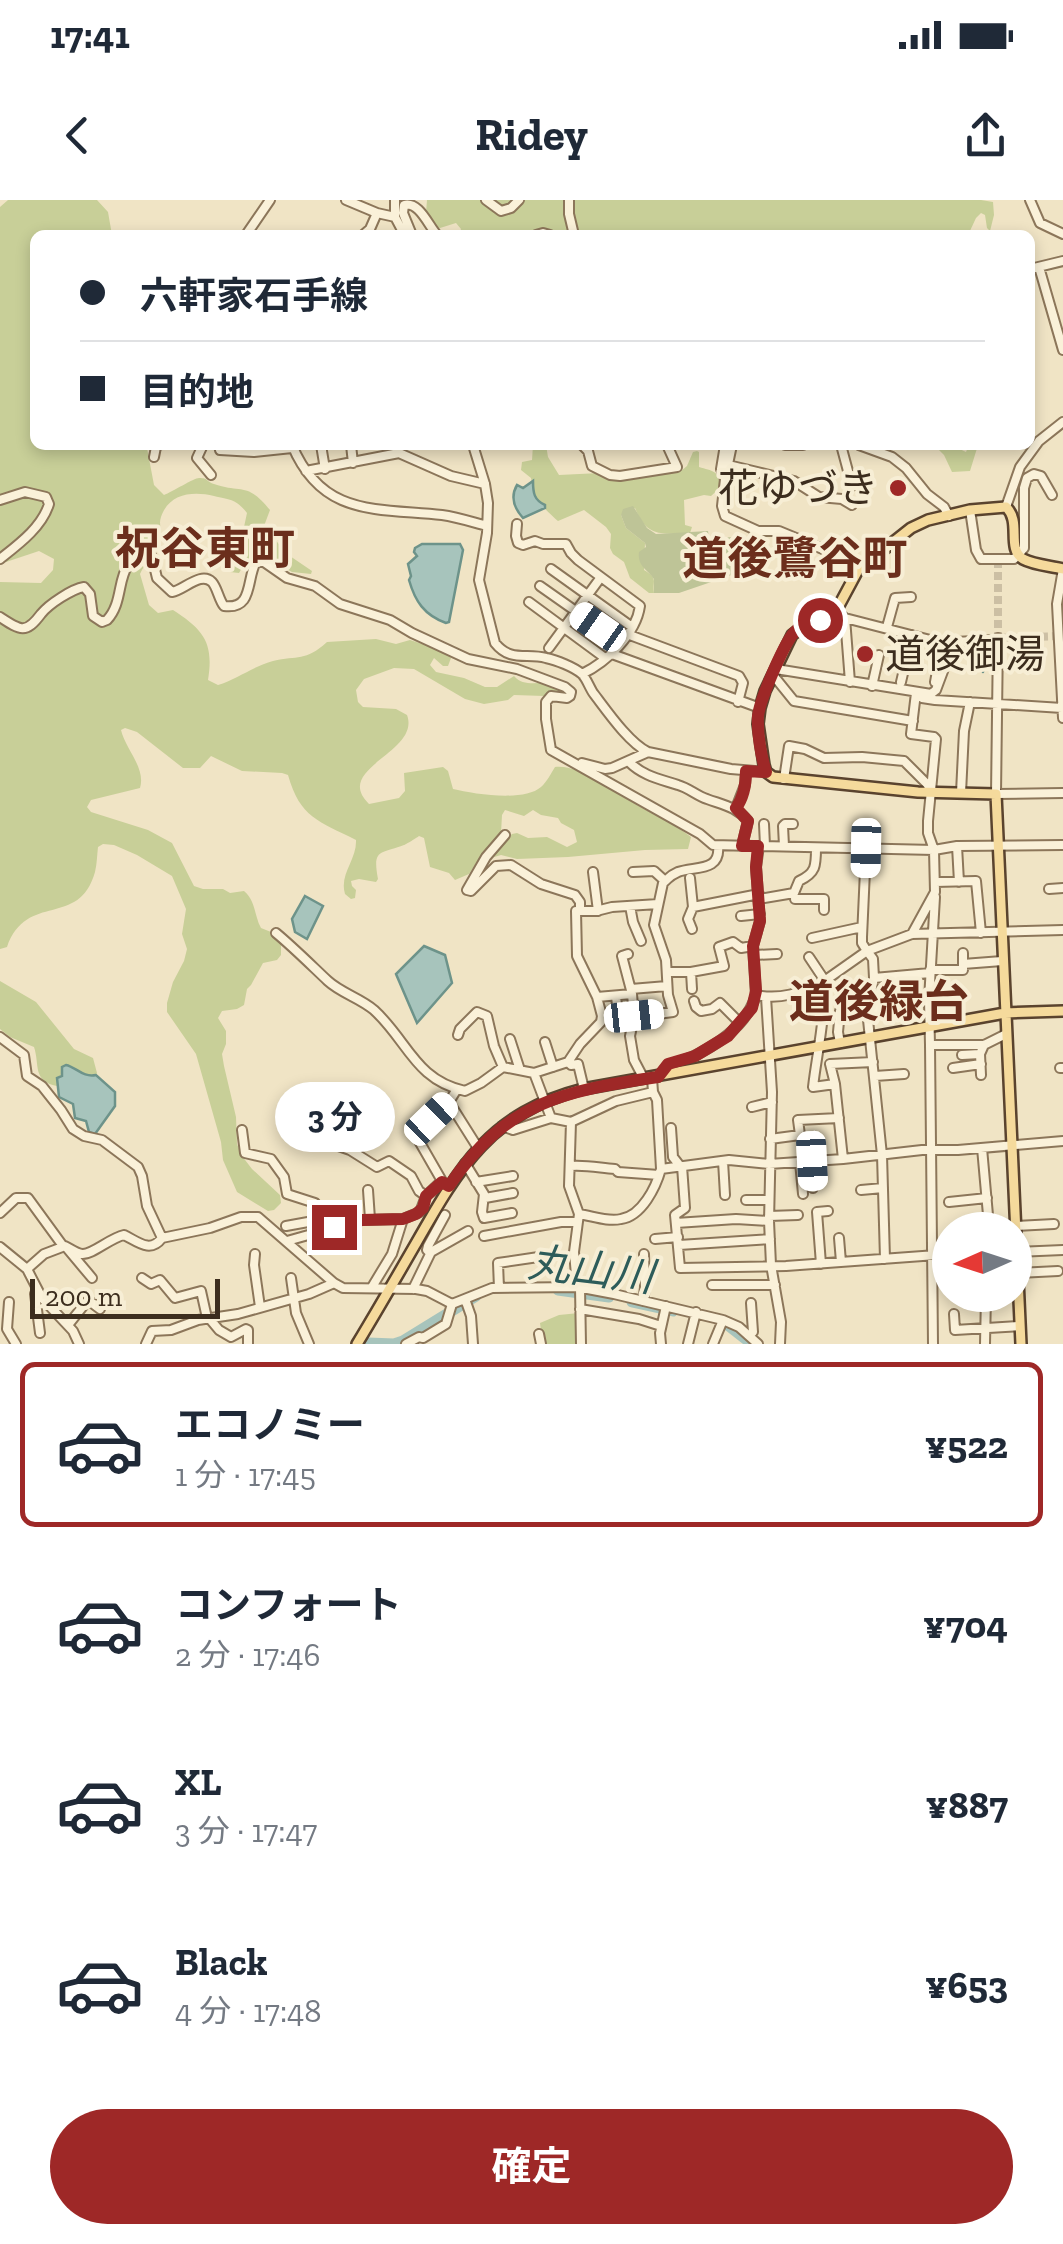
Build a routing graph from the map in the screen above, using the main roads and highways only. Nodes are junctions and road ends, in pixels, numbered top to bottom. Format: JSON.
{"nodes":[{"id":1,"x":1063,"y":569,"type":"edge"},
{"id":2,"x":1063,"y":1012,"type":"edge"},
{"id":3,"x":1004,"y":1014,"type":"junction"},
{"id":4,"x":1014,"y":1212,"type":"edge"},
{"id":5,"x":1019,"y":1312,"type":"edge"},
{"id":6,"x":357,"y":1344,"type":"edge"},
{"id":7,"x":1022,"y":1344,"type":"edge"}],
"edges":[{"from":1,"to":3,"type":"main road"},
{"from":2,"to":3,"type":"main road"},
{"from":3,"to":4,"type":"main road"},
{"from":3,"to":6,"type":"main road"},
{"from":5,"to":7,"type":"main road"}]}
